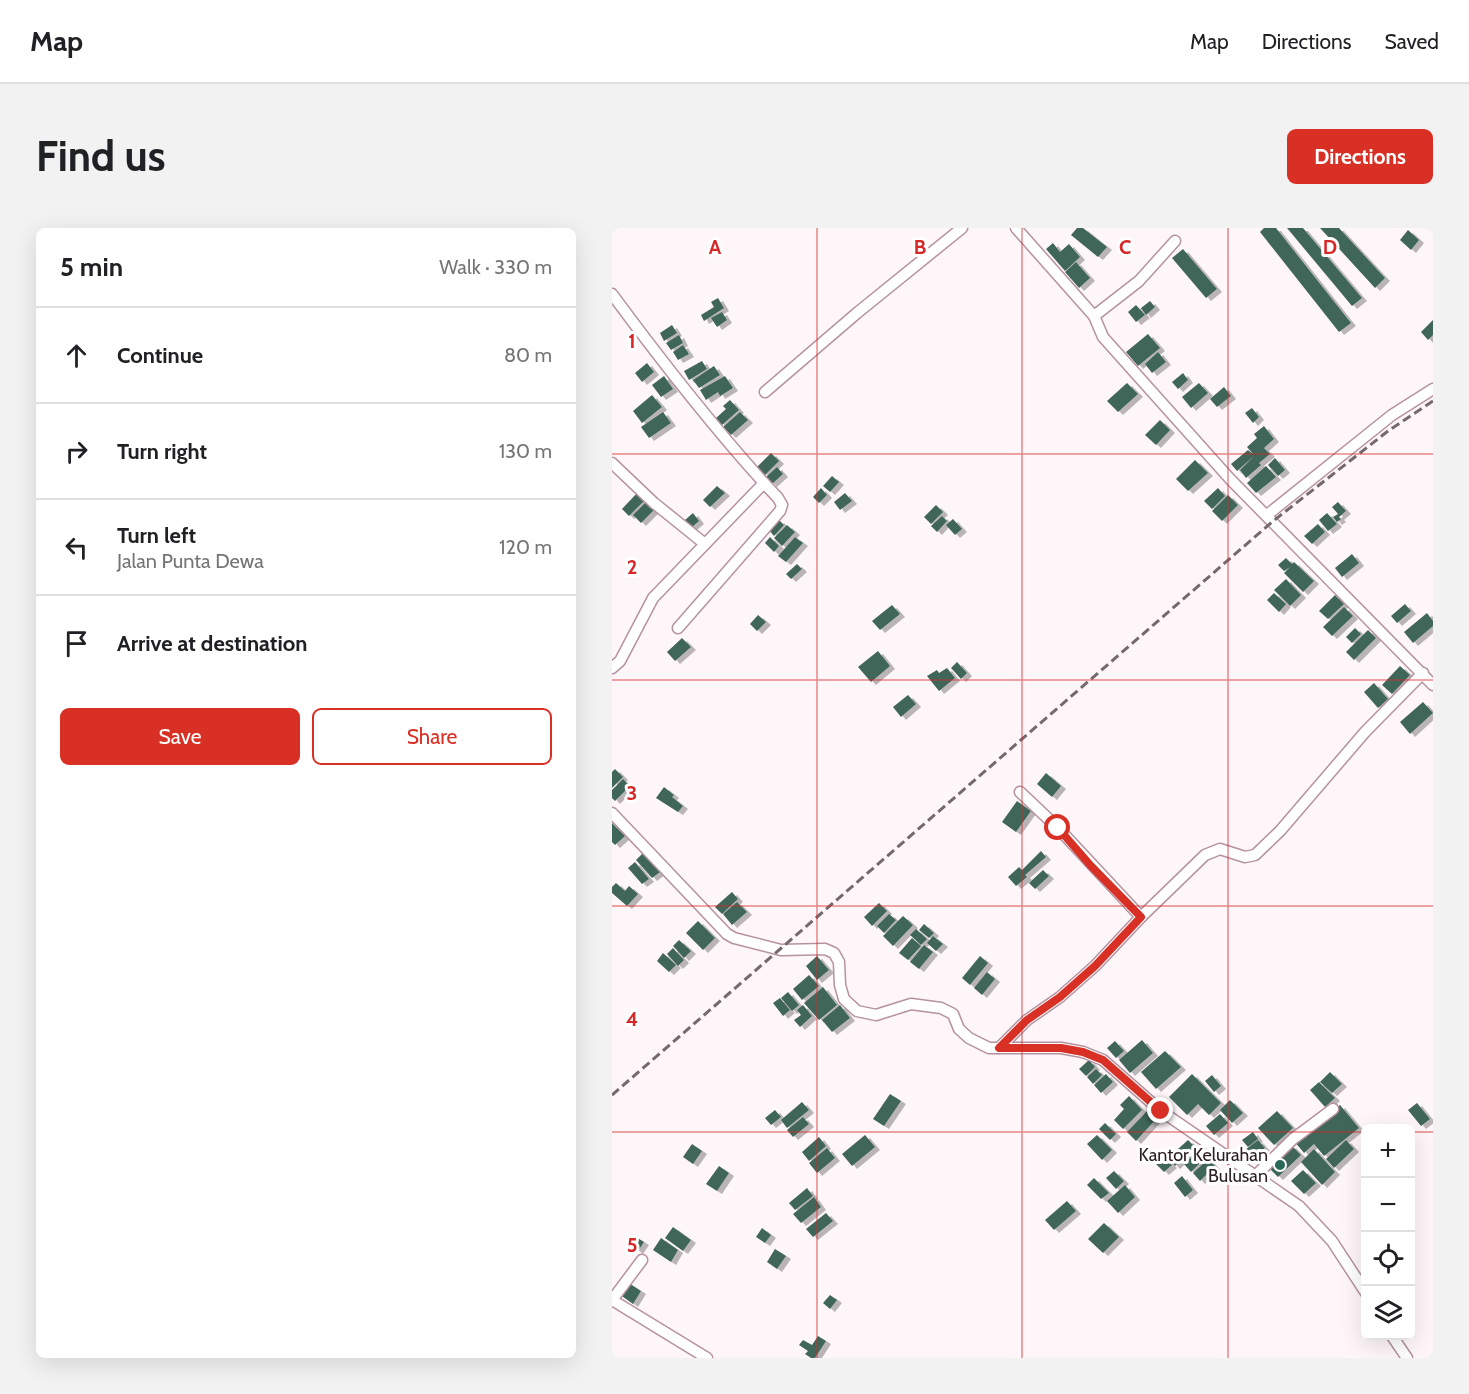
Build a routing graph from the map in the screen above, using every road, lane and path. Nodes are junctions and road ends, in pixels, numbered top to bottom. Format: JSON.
{"nodes":[{"id":1,"x":962,"y":228,"type":"edge"},
{"id":2,"x":1016,"y":228,"type":"edge"},
{"id":3,"x":1175,"y":241,"type":"dead end"},
{"id":4,"x":612,"y":294,"type":"edge"},
{"id":5,"x":1094,"y":316,"type":"junction"},
{"id":6,"x":1433,"y":389,"type":"edge"},
{"id":7,"x":765,"y":392,"type":"dead end"},
{"id":8,"x":612,"y":463,"type":"edge"},
{"id":9,"x":764,"y":483,"type":"junction"},
{"id":10,"x":1267,"y":515,"type":"junction"},
{"id":11,"x":705,"y":544,"type":"junction"},
{"id":12,"x":678,"y":628,"type":"dead end"},
{"id":13,"x":612,"y":668,"type":"edge"},
{"id":14,"x":1423,"y":673,"type":"junction"},
{"id":15,"x":1433,"y":685,"type":"edge"},
{"id":16,"x":1020,"y":792,"type":"dead end"},
{"id":17,"x":612,"y":813,"type":"edge"},
{"id":18,"x":1141,"y":917,"type":"junction"},
{"id":19,"x":999,"y":1048,"type":"junction"},
{"id":20,"x":1334,"y":1109,"type":"dead end"},
{"id":21,"x":1255,"y":1176,"type":"junction"},
{"id":22,"x":642,"y":1260,"type":"dead end"},
{"id":23,"x":1361,"y":1287,"type":"edge"},
{"id":24,"x":612,"y":1300,"type":"edge"},
{"id":25,"x":1395,"y":1340,"type":"edge"},
{"id":26,"x":707,"y":1358,"type":"edge"},
{"id":27,"x":1407,"y":1358,"type":"edge"}],
"edges":[{"from":1,"to":7,"type":"street"},
{"from":2,"to":5,"type":"street"},
{"from":3,"to":5,"type":"street"},
{"from":4,"to":9,"type":"street"},
{"from":5,"to":10,"type":"street"},
{"from":6,"to":10,"type":"street"},
{"from":8,"to":11,"type":"street"},
{"from":9,"to":11,"type":"street"},
{"from":9,"to":12,"type":"street"},
{"from":10,"to":14,"type":"street"},
{"from":11,"to":13,"type":"street"},
{"from":14,"to":15,"type":"street"},
{"from":14,"to":18,"type":"street"},
{"from":16,"to":18,"type":"street"},
{"from":17,"to":19,"type":"street"},
{"from":18,"to":19,"type":"street"},
{"from":19,"to":21,"type":"street"},
{"from":20,"to":21,"type":"street"},
{"from":21,"to":23,"type":"street"},
{"from":22,"to":24,"type":"street"},
{"from":24,"to":26,"type":"street"},
{"from":25,"to":27,"type":"street"}]}
